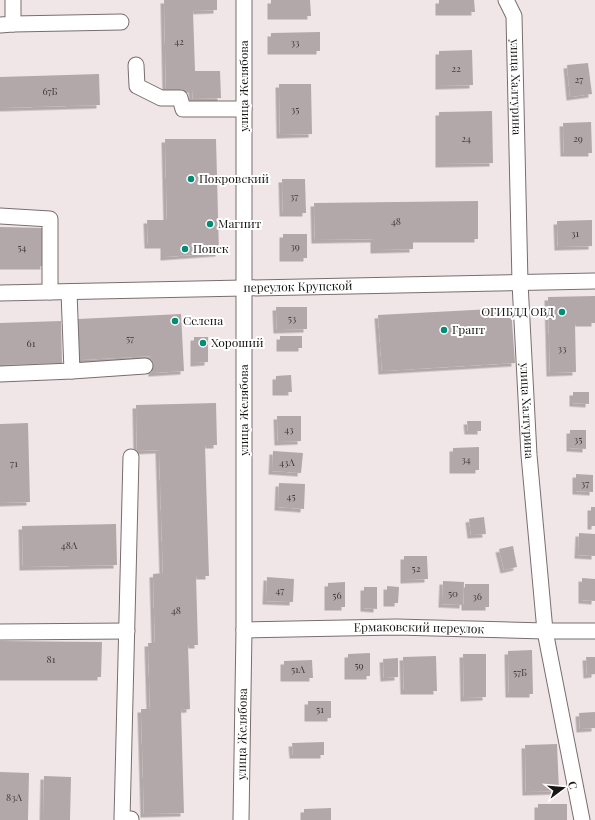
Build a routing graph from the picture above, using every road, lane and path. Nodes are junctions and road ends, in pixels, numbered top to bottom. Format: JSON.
{"nodes":[{"id":1,"x":13,"y":0,"type":"edge"},
{"id":2,"x":244,"y":0,"type":"edge"},
{"id":3,"x":506,"y":0,"type":"edge"},
{"id":4,"x":121,"y":22,"type":"dead end"},
{"id":5,"x":7,"y":25,"type":"edge"},
{"id":6,"x":136,"y":65,"type":"dead end"},
{"id":7,"x":244,"y":109,"type":"junction"},
{"id":8,"x":0,"y":216,"type":"edge"},
{"id":9,"x":595,"y":282,"type":"edge"},
{"id":10,"x":520,"y":283,"type":"junction"},
{"id":11,"x":244,"y":288,"type":"junction"},
{"id":12,"x":0,"y":292,"type":"edge"},
{"id":13,"x":50,"y":292,"type":"junction"},
{"id":14,"x":69,"y":292,"type":"junction"},
{"id":15,"x":145,"y":366,"type":"dead end"},
{"id":16,"x":72,"y":371,"type":"junction"},
{"id":17,"x":0,"y":374,"type":"edge"},
{"id":18,"x":131,"y":458,"type":"dead end"},
{"id":19,"x":244,"y":630,"type":"junction"},
{"id":20,"x":127,"y":631,"type":"junction"},
{"id":21,"x":545,"y":631,"type":"junction"},
{"id":22,"x":595,"y":631,"type":"edge"},
{"id":23,"x":0,"y":632,"type":"edge"},
{"id":24,"x":131,"y":820,"type":"edge"},
{"id":25,"x":241,"y":820,"type":"edge"},
{"id":26,"x":582,"y":820,"type":"edge"}],
"edges":[{"from":1,"to":5,"type":"street"},
{"from":2,"to":7,"type":"street","name":"улица Желябова"},
{"from":3,"to":10,"type":"street","name":"улица Халтурина"},
{"from":4,"to":5,"type":"street"},
{"from":6,"to":7,"type":"street"},
{"from":7,"to":11,"type":"street","name":"улица Желябова"},
{"from":8,"to":13,"type":"street"},
{"from":9,"to":10,"type":"street","name":"переулок Крупской"},
{"from":10,"to":11,"type":"street","name":"переулок Крупской"},
{"from":10,"to":21,"type":"street","name":"улица Халтурина"},
{"from":11,"to":14,"type":"street","name":"переулок Крупской"},
{"from":11,"to":19,"type":"street","name":"улица Желябова"},
{"from":12,"to":13,"type":"street","name":"переулок Крупской"},
{"from":13,"to":14,"type":"street","name":"переулок Крупской"},
{"from":14,"to":16,"type":"street"},
{"from":15,"to":16,"type":"street"},
{"from":16,"to":17,"type":"street"},
{"from":18,"to":20,"type":"street"},
{"from":19,"to":21,"type":"street","name":"Ермаковский переулок"},
{"from":19,"to":25,"type":"street","name":"улица Желябова"},
{"from":20,"to":23,"type":"street"},
{"from":20,"to":24,"type":"street"},
{"from":21,"to":22,"type":"street","name":"Ермаковский переулок"},
{"from":21,"to":26,"type":"street","name":"улица Халтурина"}]}
